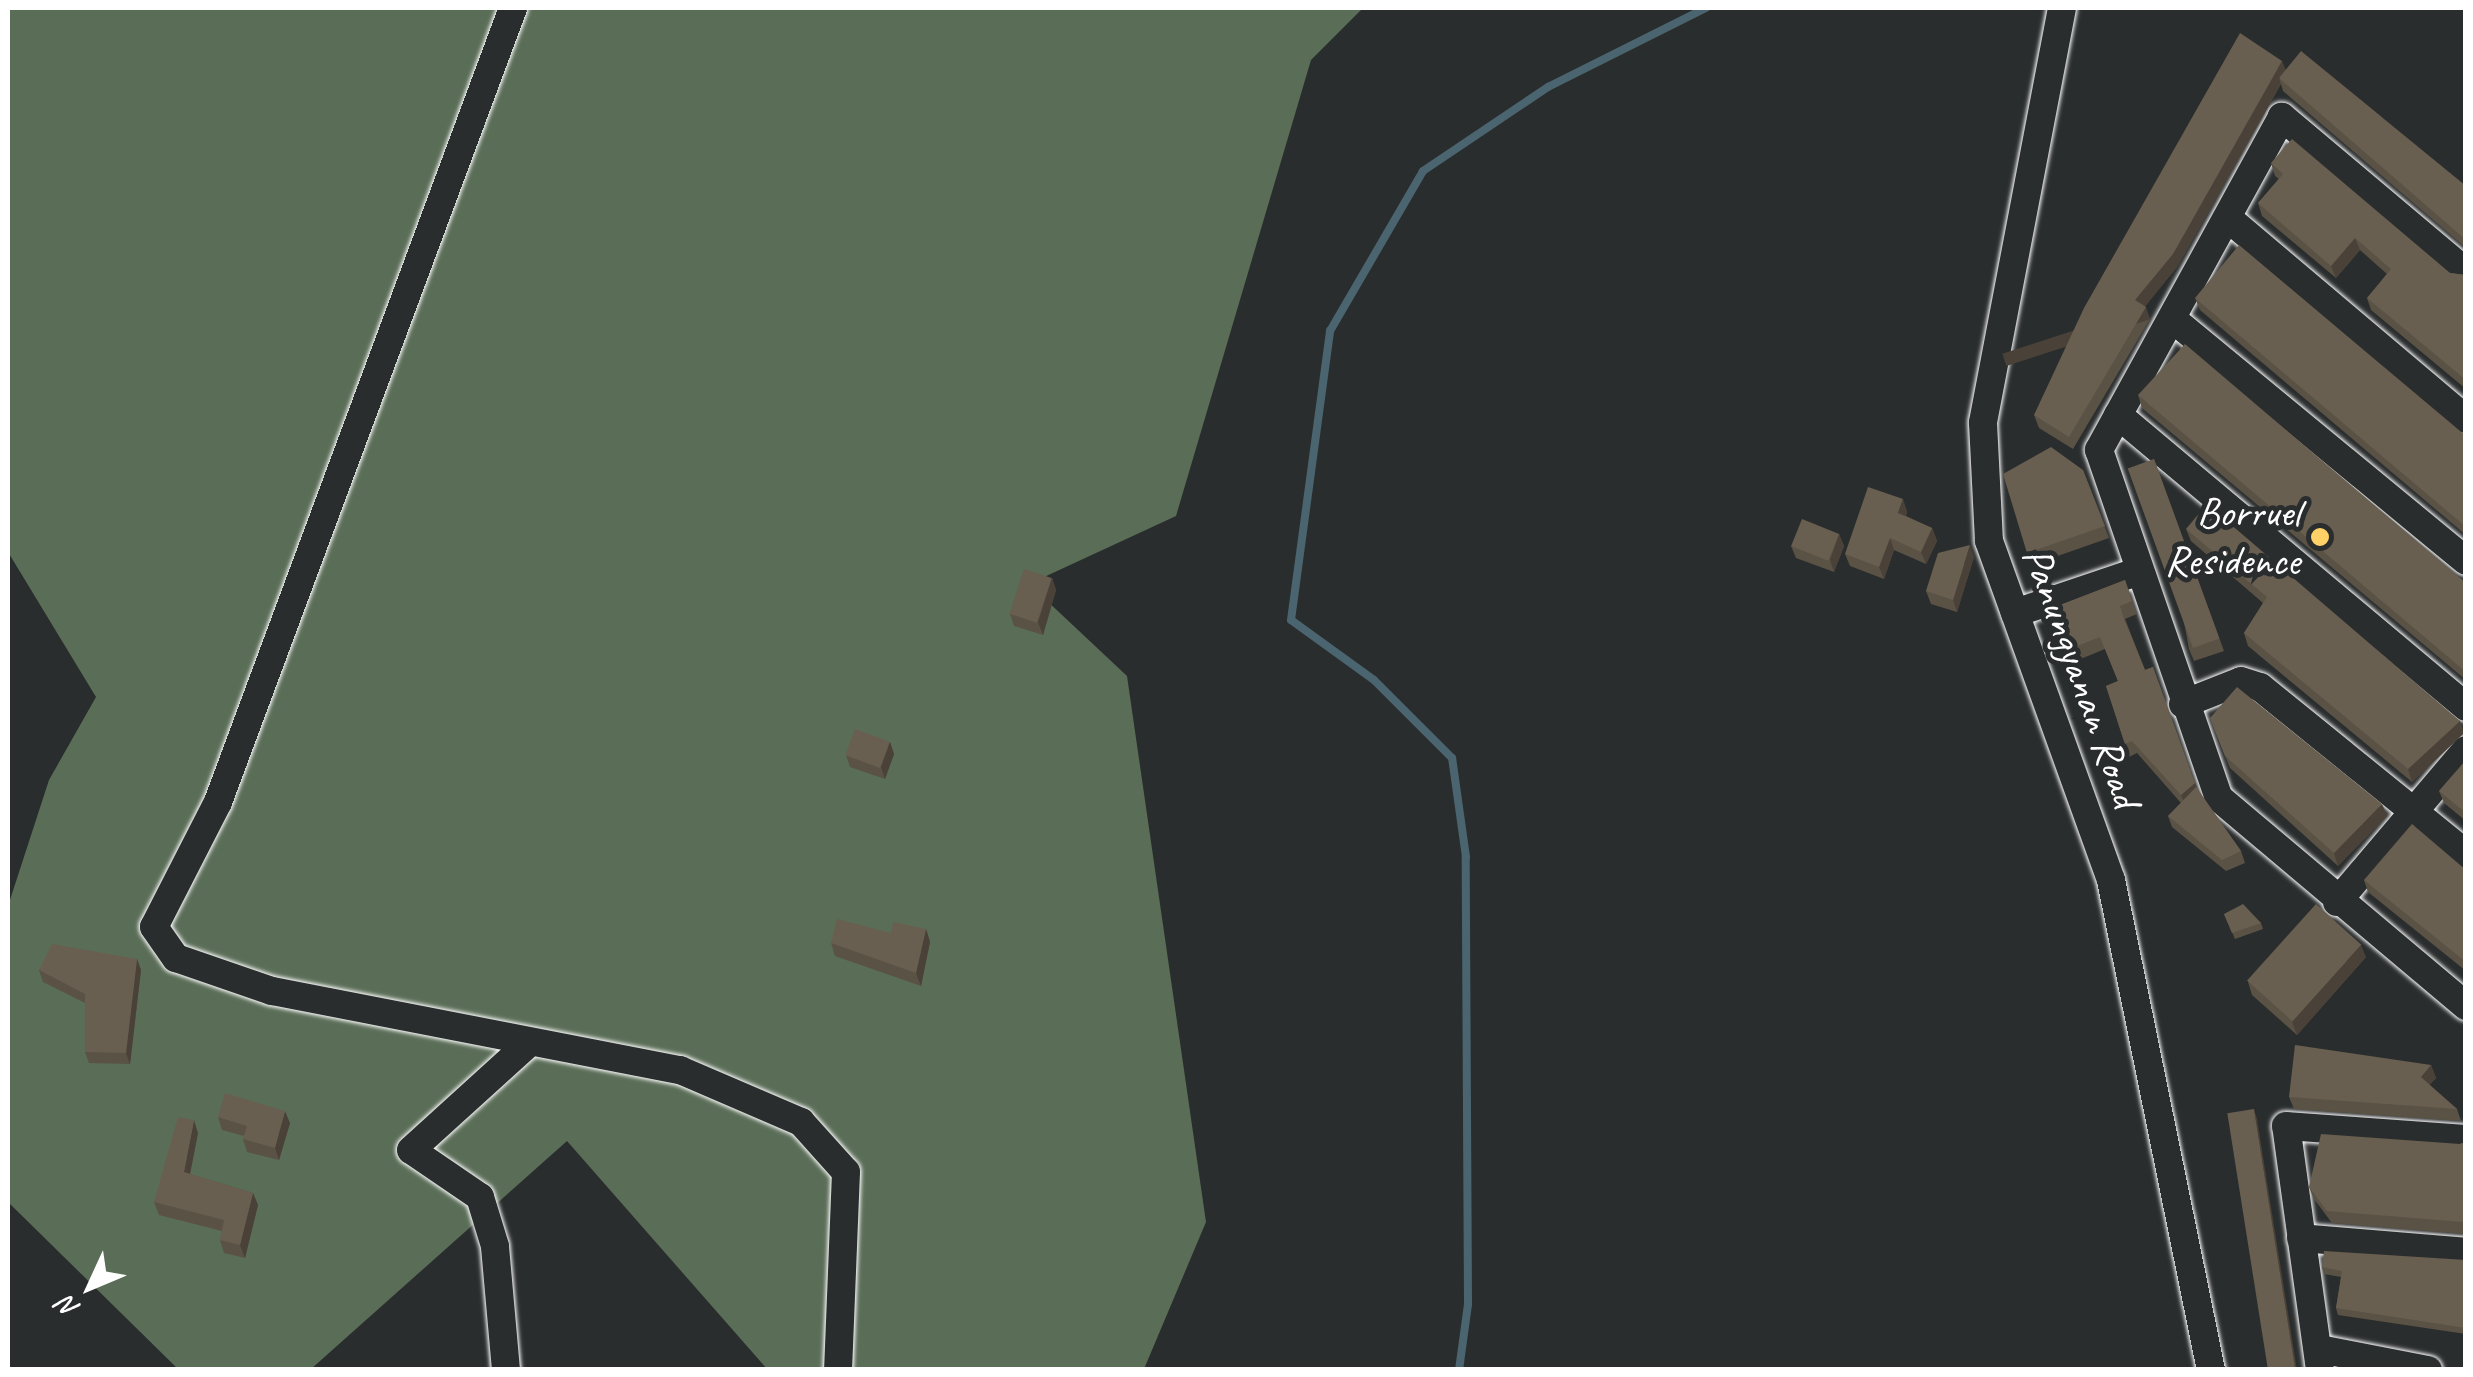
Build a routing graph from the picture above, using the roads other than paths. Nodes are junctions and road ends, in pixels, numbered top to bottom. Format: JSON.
{"nodes":[{"id":1,"x":513,"y":8,"type":"edge"},
{"id":2,"x":2062,"y":8,"type":"edge"},
{"id":3,"x":2229,"y":219,"type":"junction"},
{"id":4,"x":2466,"y":272,"type":"edge"},
{"id":5,"x":2176,"y":321,"type":"junction"},
{"id":6,"x":2118,"y":415,"type":"junction"},
{"id":7,"x":2466,"y":419,"type":"edge"},
{"id":8,"x":2466,"y":561,"type":"edge"},
{"id":9,"x":2138,"y":572,"type":"junction"},
{"id":10,"x":2015,"y":613,"type":"junction"},
{"id":11,"x":2183,"y":704,"type":"junction"},
{"id":12,"x":2466,"y":707,"type":"edge"},
{"id":13,"x":2466,"y":750,"type":"edge"},
{"id":14,"x":2415,"y":811,"type":"junction"},
{"id":15,"x":2466,"y":854,"type":"edge"},
{"id":16,"x":2338,"y":902,"type":"junction"},
{"id":17,"x":2466,"y":1006,"type":"edge"},
{"id":18,"x":528,"y":1043,"type":"junction"},
{"id":19,"x":2466,"y":1140,"type":"edge"},
{"id":20,"x":2301,"y":1238,"type":"junction"},
{"id":21,"x":2466,"y":1252,"type":"edge"},
{"id":22,"x":2320,"y":1360,"type":"edge"},
{"id":23,"x":506,"y":1370,"type":"edge"},
{"id":24,"x":838,"y":1370,"type":"edge"},
{"id":25,"x":2212,"y":1370,"type":"edge"},
{"id":26,"x":2428,"y":1370,"type":"edge"}],
"edges":[{"from":1,"to":18,"type":"street"},
{"from":2,"to":10,"type":"street","name":"Panungyanan Road"},
{"from":3,"to":4,"type":"street"},
{"from":3,"to":5,"type":"street"},
{"from":3,"to":7,"type":"street"},
{"from":5,"to":6,"type":"street"},
{"from":5,"to":8,"type":"street"},
{"from":6,"to":9,"type":"street"},
{"from":6,"to":12,"type":"street"},
{"from":9,"to":10,"type":"street"},
{"from":9,"to":11,"type":"street"},
{"from":10,"to":25,"type":"street","name":"Panungyanan Road"},
{"from":11,"to":14,"type":"street"},
{"from":11,"to":16,"type":"street"},
{"from":13,"to":14,"type":"street"},
{"from":14,"to":15,"type":"street"},
{"from":14,"to":16,"type":"street"},
{"from":16,"to":17,"type":"street"},
{"from":18,"to":23,"type":"street"},
{"from":18,"to":24,"type":"street"},
{"from":19,"to":20,"type":"street"},
{"from":20,"to":21,"type":"street"},
{"from":20,"to":22,"type":"street"},
{"from":22,"to":26,"type":"street"}]}
